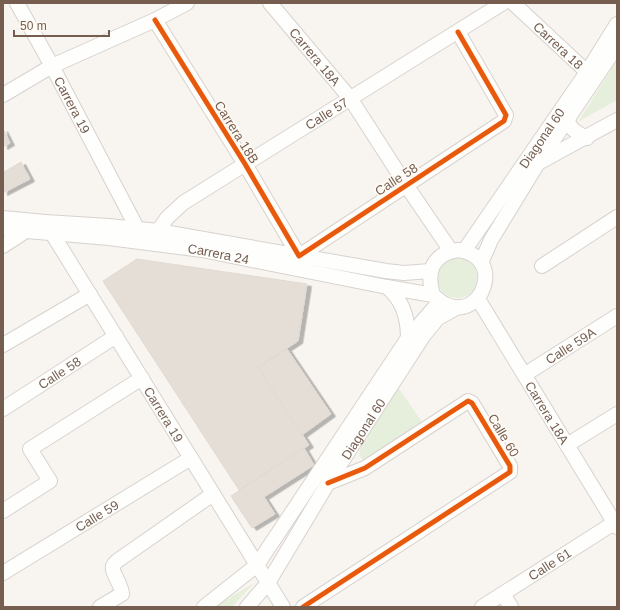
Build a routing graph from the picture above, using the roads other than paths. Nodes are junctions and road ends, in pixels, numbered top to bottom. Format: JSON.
{"nodes":[{"id":1,"x":17,"y":3,"type":"edge"},
{"id":2,"x":187,"y":3,"type":"edge"},
{"id":3,"x":270,"y":3,"type":"edge"},
{"id":4,"x":503,"y":3,"type":"edge"},
{"id":5,"x":512,"y":3,"type":"edge"},
{"id":6,"x":155,"y":20,"type":"junction"},
{"id":7,"x":617,"y":24,"type":"edge"},
{"id":8,"x":458,"y":32,"type":"junction"},
{"id":9,"x":617,"y":46,"type":"edge"},
{"id":10,"x":52,"y":66,"type":"junction"},
{"id":11,"x":587,"y":72,"type":"junction"},
{"id":12,"x":3,"y":95,"type":"edge"},
{"id":13,"x":350,"y":98,"type":"junction"},
{"id":14,"x":568,"y":120,"type":"junction"},
{"id":15,"x":617,"y":122,"type":"edge"},
{"id":16,"x":587,"y":138,"type":"junction"},
{"id":17,"x":538,"y":163,"type":"junction"},
{"id":18,"x":245,"y":164,"type":"junction"},
{"id":19,"x":406,"y":186,"type":"junction"},
{"id":20,"x":617,"y":217,"type":"edge"},
{"id":21,"x":3,"y":218,"type":"edge"},
{"id":22,"x":41,"y":226,"type":"junction"},
{"id":23,"x":137,"y":228,"type":"junction"},
{"id":24,"x":3,"y":229,"type":"edge"},
{"id":25,"x":158,"y":231,"type":"junction"},
{"id":26,"x":3,"y":246,"type":"edge"},
{"id":27,"x":458,"y":251,"type":"junction"},
{"id":28,"x":299,"y":256,"type":"junction"},
{"id":29,"x":481,"y":263,"type":"junction"},
{"id":30,"x":542,"y":266,"type":"dead end"},
{"id":31,"x":430,"y":271,"type":"junction"},
{"id":32,"x":387,"y":287,"type":"junction"},
{"id":33,"x":90,"y":294,"type":"junction"},
{"id":34,"x":436,"y":298,"type":"junction"},
{"id":35,"x":478,"y":299,"type":"junction"},
{"id":36,"x":458,"y":307,"type":"junction"},
{"id":37,"x":617,"y":316,"type":"edge"},
{"id":38,"x":116,"y":336,"type":"junction"},
{"id":39,"x":408,"y":338,"type":"junction"},
{"id":40,"x":3,"y":345,"type":"edge"},
{"id":41,"x":524,"y":375,"type":"junction"},
{"id":42,"x":142,"y":378,"type":"junction"},
{"id":43,"x":3,"y":409,"type":"edge"},
{"id":44,"x":617,"y":414,"type":"edge"},
{"id":45,"x":567,"y":445,"type":"junction"},
{"id":46,"x":352,"y":447,"type":"junction"},
{"id":47,"x":191,"y":458,"type":"junction"},
{"id":48,"x":365,"y":468,"type":"junction"},
{"id":49,"x":328,"y":483,"type":"junction"},
{"id":50,"x":213,"y":494,"type":"junction"},
{"id":51,"x":3,"y":511,"type":"edge"},
{"id":52,"x":616,"y":523,"type":"edge"},
{"id":53,"x":257,"y":565,"type":"junction"},
{"id":54,"x":3,"y":573,"type":"edge"},
{"id":55,"x":268,"y":583,"type":"junction"},
{"id":56,"x":503,"y":594,"type":"junction"},
{"id":57,"x":280,"y":606,"type":"edge"},
{"id":58,"x":100,"y":607,"type":"edge"},
{"id":59,"x":204,"y":607,"type":"edge"},
{"id":60,"x":247,"y":607,"type":"edge"},
{"id":61,"x":303,"y":607,"type":"edge"},
{"id":62,"x":482,"y":607,"type":"edge"},
{"id":63,"x":511,"y":607,"type":"edge"}],
"edges":[{"from":1,"to":10,"type":"street","name":"Carrera 19"},
{"from":2,"to":6,"type":"street"},
{"from":3,"to":13,"type":"street","name":"Carrera 18A"},
{"from":4,"to":8,"type":"street","name":"Calle 57"},
{"from":5,"to":11,"type":"street","name":"Carrera 18"},
{"from":6,"to":10,"type":"street"},
{"from":6,"to":18,"type":"street","name":"Carrera 18B"},
{"from":7,"to":11,"type":"street","name":"Diagonal 60"},
{"from":8,"to":13,"type":"street","name":"Calle 57"},
{"from":8,"to":19,"type":"street","name":"Calle 58"},
{"from":9,"to":14,"type":"street","name":"Diagonal 60"},
{"from":10,"to":12,"type":"street"},
{"from":10,"to":23,"type":"street","name":"Carrera 19"},
{"from":11,"to":27,"type":"street","name":"Diagonal 60"},
{"from":13,"to":18,"type":"street","name":"Calle 57"},
{"from":13,"to":19,"type":"street","name":"Carrera 18A"},
{"from":14,"to":16,"type":"street"},
{"from":14,"to":17,"type":"street","name":"Diagonal 60"},
{"from":15,"to":16,"type":"street"},
{"from":16,"to":17,"type":"street"},
{"from":17,"to":29,"type":"street","name":"Diagonal 60"},
{"from":18,"to":25,"type":"street","name":"Calle 57"},
{"from":18,"to":28,"type":"street","name":"Carrera 18B"},
{"from":19,"to":27,"type":"street","name":"Carrera 18A"},
{"from":19,"to":28,"type":"street","name":"Calle 58"},
{"from":20,"to":30,"type":"street"},
{"from":21,"to":22,"type":"street","name":"Carrera 24"},
{"from":22,"to":23,"type":"street","name":"Carrera 24"},
{"from":22,"to":24,"type":"street","name":"Carrera 24"},
{"from":22,"to":26,"type":"street"},
{"from":22,"to":32,"type":"street","name":"Carrera 24"},
{"from":22,"to":33,"type":"street","name":"Carrera 19"},
{"from":23,"to":25,"type":"street","name":"Carrera 24"},
{"from":25,"to":28,"type":"street","name":"Carrera 24"},
{"from":27,"to":29,"type":"street"},
{"from":27,"to":31,"type":"street"},
{"from":28,"to":31,"type":"street","name":"Carrera 24"},
{"from":29,"to":35,"type":"street"},
{"from":31,"to":34,"type":"street"},
{"from":32,"to":34,"type":"street","name":"Carrera 24"},
{"from":32,"to":39,"type":"street"},
{"from":33,"to":38,"type":"street","name":"Carrera 19"},
{"from":33,"to":40,"type":"street"},
{"from":34,"to":36,"type":"street"},
{"from":34,"to":39,"type":"street","name":"Diagonal 60"},
{"from":35,"to":36,"type":"street"},
{"from":35,"to":41,"type":"street","name":"Carrera 18A"},
{"from":36,"to":46,"type":"street","name":"Diagonal 60"},
{"from":37,"to":41,"type":"street","name":"Calle 59A"},
{"from":38,"to":42,"type":"street","name":"Carrera 19"},
{"from":38,"to":43,"type":"street","name":"Calle 58"},
{"from":39,"to":53,"type":"street","name":"Diagonal 60"},
{"from":41,"to":45,"type":"street","name":"Carrera 18A"},
{"from":42,"to":47,"type":"street","name":"Carrera 19"},
{"from":42,"to":51,"type":"street"},
{"from":44,"to":45,"type":"street"},
{"from":45,"to":52,"type":"street","name":"Carrera 18A"},
{"from":46,"to":48,"type":"street"},
{"from":46,"to":49,"type":"street","name":"Diagonal 60"},
{"from":47,"to":50,"type":"street","name":"Carrera 19"},
{"from":47,"to":54,"type":"street","name":"Calle 59"},
{"from":48,"to":49,"type":"street","name":"Calle 60"},
{"from":48,"to":61,"type":"street","name":"Calle 60"},
{"from":49,"to":55,"type":"street","name":"Diagonal 60"},
{"from":50,"to":53,"type":"street","name":"Carrera 19"},
{"from":50,"to":58,"type":"street"},
{"from":52,"to":56,"type":"street","name":"Calle 61"},
{"from":53,"to":55,"type":"street","name":"Carrera 19"},
{"from":53,"to":59,"type":"street"},
{"from":55,"to":57,"type":"street","name":"Carrera 19"},
{"from":55,"to":60,"type":"street"},
{"from":56,"to":62,"type":"street","name":"Calle 61"},
{"from":56,"to":63,"type":"street"}]}
